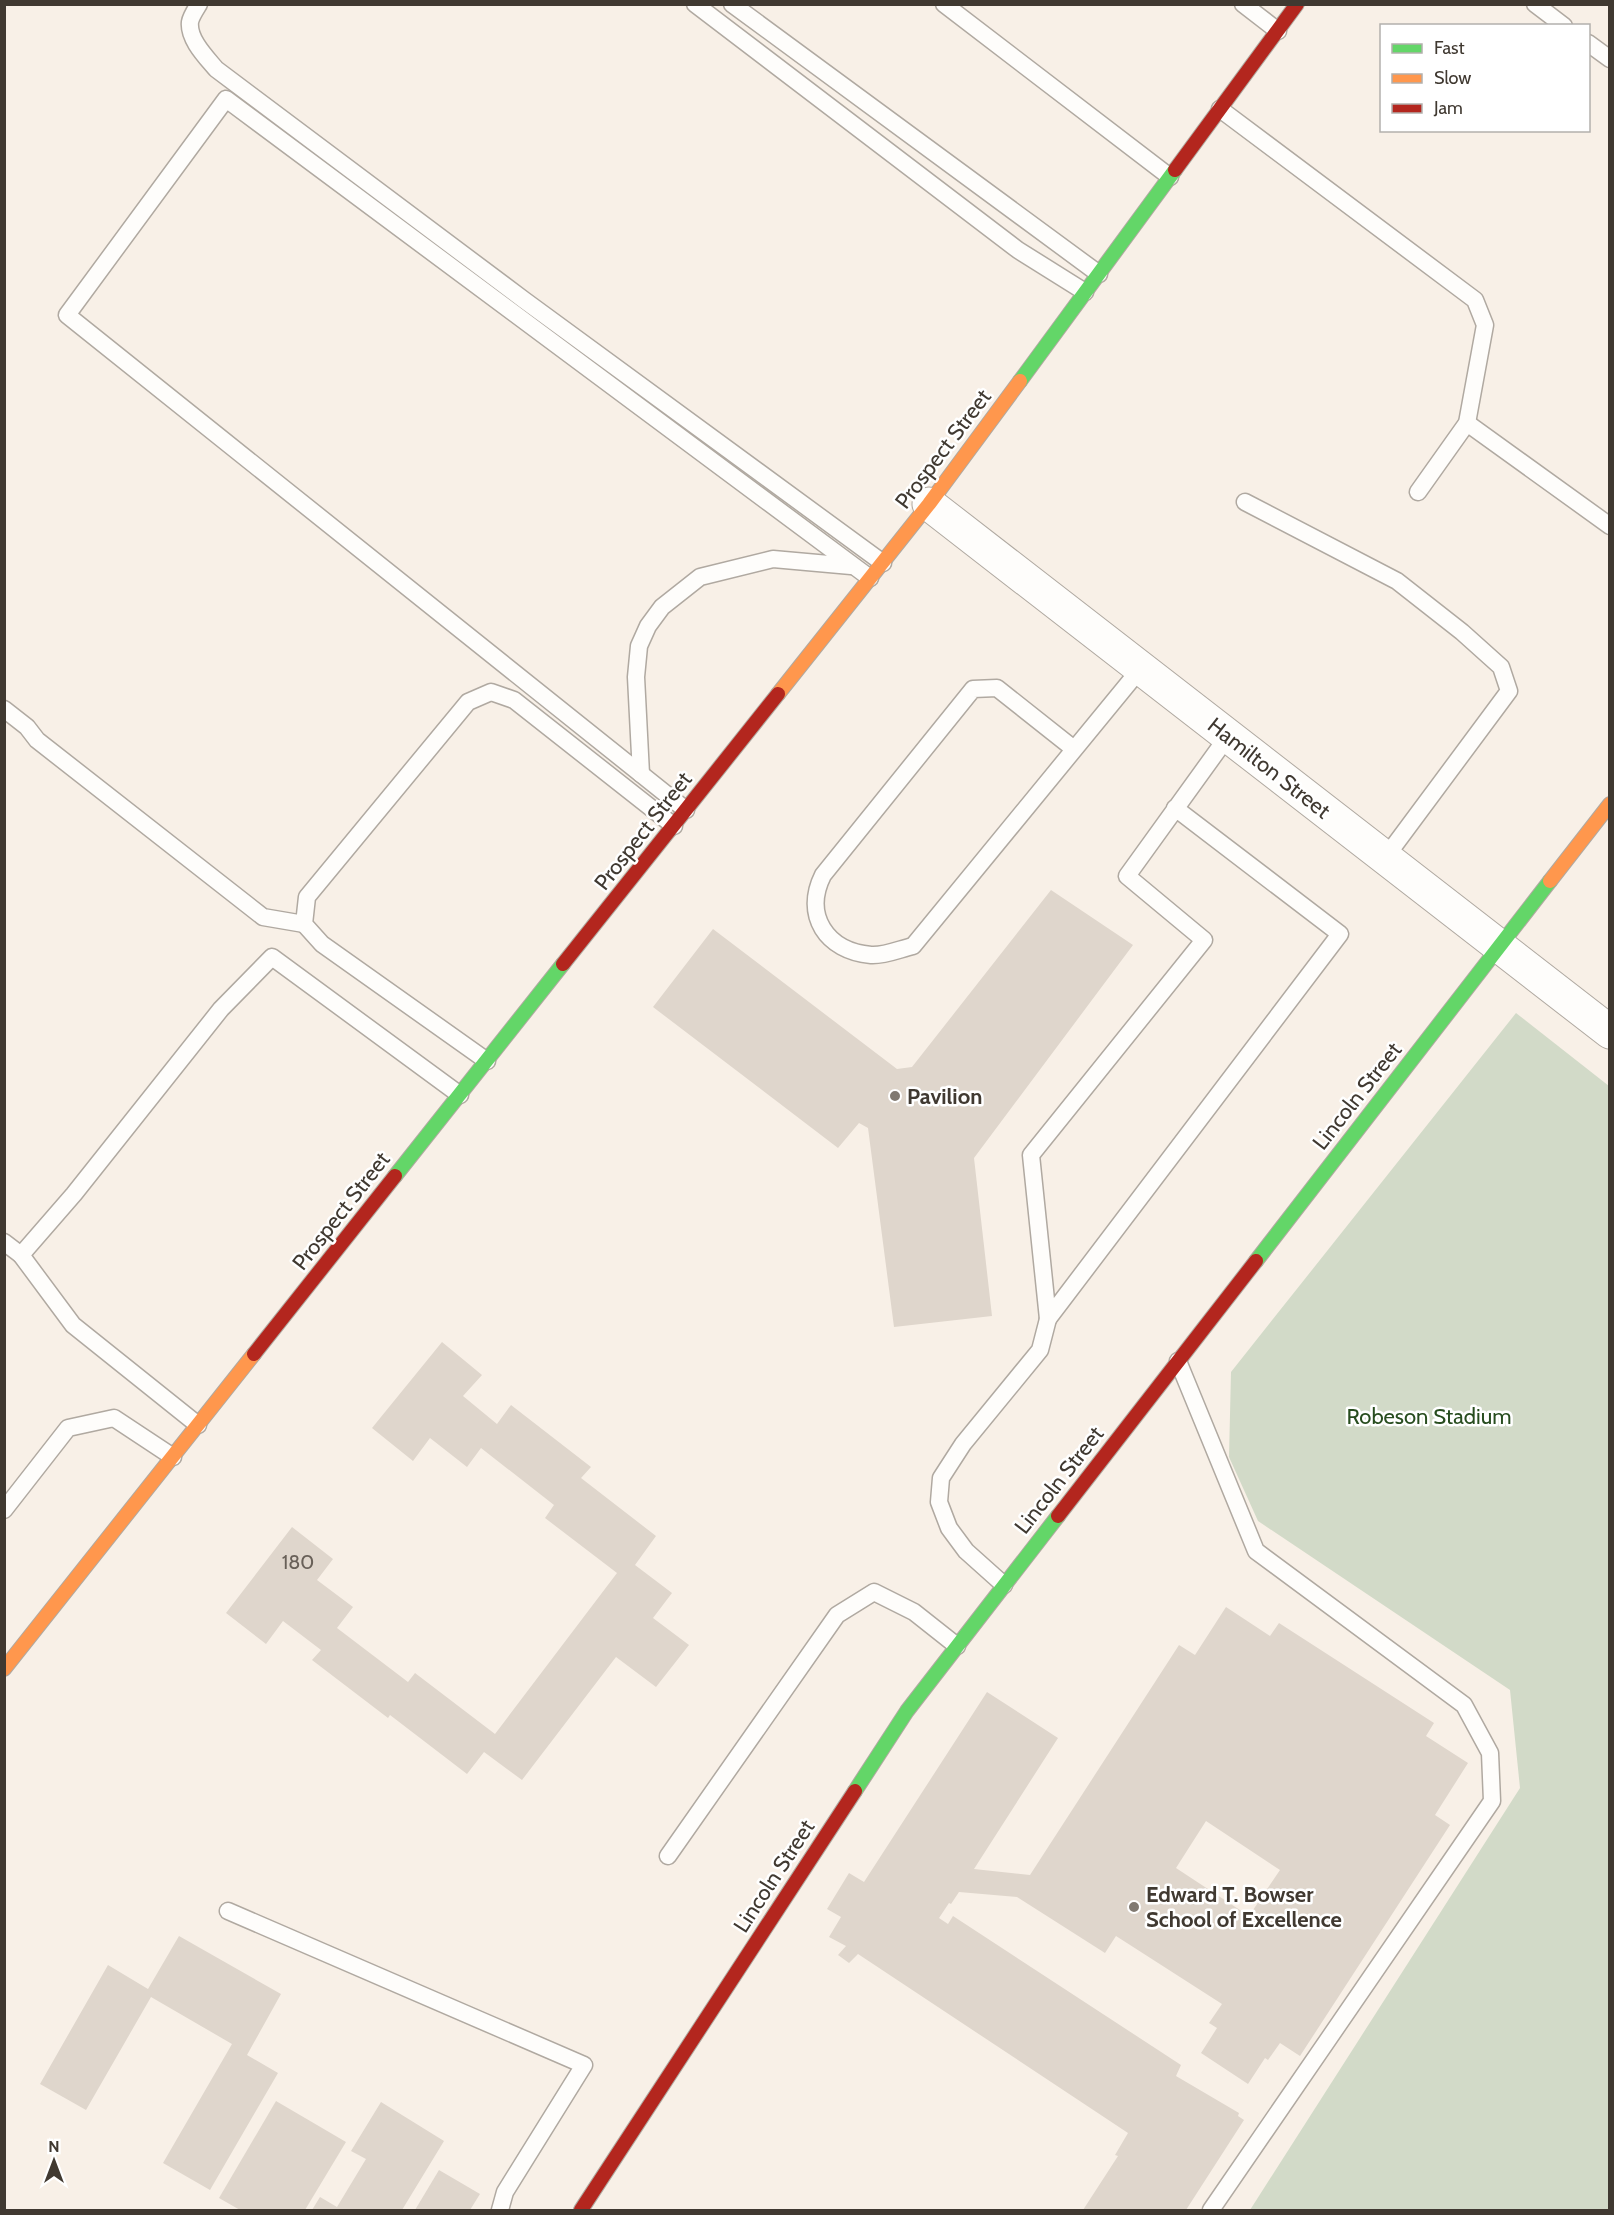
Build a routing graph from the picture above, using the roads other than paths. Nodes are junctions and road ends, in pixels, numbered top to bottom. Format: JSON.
{"nodes":[{"id":1,"x":200,"y":4,"type":"edge"},
{"id":2,"x":695,"y":4,"type":"edge"},
{"id":3,"x":732,"y":4,"type":"edge"},
{"id":4,"x":944,"y":4,"type":"edge"},
{"id":5,"x":1243,"y":4,"type":"edge"},
{"id":6,"x":1297,"y":4,"type":"edge"},
{"id":7,"x":1535,"y":4,"type":"edge"},
{"id":8,"x":1561,"y":24,"type":"edge"},
{"id":9,"x":1278,"y":31,"type":"junction"},
{"id":10,"x":1590,"y":44,"type":"edge"},
{"id":11,"x":1610,"y":59,"type":"edge"},
{"id":12,"x":1220,"y":109,"type":"junction"},
{"id":13,"x":1170,"y":177,"type":"junction"},
{"id":14,"x":1099,"y":274,"type":"junction"},
{"id":15,"x":1085,"y":292,"type":"junction"},
{"id":16,"x":1467,"y":423,"type":"junction"},
{"id":17,"x":1418,"y":492,"type":"dead end"},
{"id":18,"x":1245,"y":501,"type":"dead end"},
{"id":19,"x":929,"y":504,"type":"junction"},
{"id":20,"x":1610,"y":526,"type":"edge"},
{"id":21,"x":883,"y":563,"type":"junction"},
{"id":22,"x":852,"y":566,"type":"junction"},
{"id":23,"x":870,"y":579,"type":"junction"},
{"id":24,"x":1141,"y":668,"type":"junction"},
{"id":25,"x":4,"y":709,"type":"edge"},
{"id":26,"x":1228,"y":736,"type":"junction"},
{"id":27,"x":1074,"y":749,"type":"junction"},
{"id":28,"x":641,"y":774,"type":"junction"},
{"id":29,"x":1610,"y":804,"type":"edge"},
{"id":30,"x":1175,"y":808,"type":"junction"},
{"id":31,"x":686,"y":810,"type":"junction"},
{"id":32,"x":674,"y":826,"type":"junction"},
{"id":33,"x":1386,"y":858,"type":"junction"},
{"id":34,"x":304,"y":924,"type":"junction"},
{"id":35,"x":1500,"y":946,"type":"junction"},
{"id":36,"x":1610,"y":1032,"type":"edge"},
{"id":37,"x":487,"y":1061,"type":"junction"},
{"id":38,"x":460,"y":1095,"type":"junction"},
{"id":39,"x":4,"y":1242,"type":"edge"},
{"id":40,"x":21,"y":1255,"type":"junction"},
{"id":41,"x":1048,"y":1319,"type":"junction"},
{"id":42,"x":1178,"y":1361,"type":"junction"},
{"id":43,"x":198,"y":1425,"type":"junction"},
{"id":44,"x":173,"y":1457,"type":"junction"},
{"id":45,"x":4,"y":1510,"type":"edge"},
{"id":46,"x":1004,"y":1585,"type":"junction"},
{"id":47,"x":957,"y":1646,"type":"junction"},
{"id":48,"x":4,"y":1669,"type":"edge"},
{"id":49,"x":668,"y":1856,"type":"dead end"},
{"id":50,"x":228,"y":1911,"type":"dead end"},
{"id":51,"x":500,"y":2211,"type":"edge"},
{"id":52,"x":581,"y":2211,"type":"edge"},
{"id":53,"x":1211,"y":2211,"type":"edge"}],
"edges":[{"from":1,"to":21,"type":"lane"},
{"from":2,"to":15,"type":"lane"},
{"from":3,"to":14,"type":"lane"},
{"from":4,"to":13,"type":"lane"},
{"from":5,"to":9,"type":"lane"},
{"from":6,"to":9,"type":"street","name":"Prospect Street"},
{"from":7,"to":8,"type":"lane"},
{"from":9,"to":12,"type":"street","name":"Prospect Street"},
{"from":10,"to":11,"type":"lane"},
{"from":12,"to":13,"type":"street","name":"Prospect Street"},
{"from":12,"to":16,"type":"lane"},
{"from":13,"to":14,"type":"street","name":"Prospect Street"},
{"from":14,"to":15,"type":"street","name":"Prospect Street"},
{"from":15,"to":19,"type":"street","name":"Prospect Street"},
{"from":16,"to":17,"type":"lane"},
{"from":16,"to":20,"type":"lane"},
{"from":18,"to":33,"type":"lane"},
{"from":19,"to":21,"type":"street","name":"Prospect Street"},
{"from":19,"to":24,"type":"street","name":"Hamilton Street"},
{"from":21,"to":23,"type":"street","name":"Prospect Street"},
{"from":22,"to":23,"type":"lane"},
{"from":22,"to":28,"type":"lane"},
{"from":22,"to":28,"type":"lane"},
{"from":23,"to":31,"type":"street","name":"Prospect Street"},
{"from":24,"to":26,"type":"street","name":"Hamilton Street"},
{"from":24,"to":27,"type":"lane"},
{"from":25,"to":34,"type":"lane"},
{"from":26,"to":30,"type":"lane"},
{"from":26,"to":33,"type":"street","name":"Hamilton Street"},
{"from":27,"to":27,"type":"lane"},
{"from":28,"to":31,"type":"lane"},
{"from":29,"to":35,"type":"street","name":"Lincoln Street"},
{"from":30,"to":41,"type":"lane"},
{"from":30,"to":41,"type":"lane"},
{"from":31,"to":32,"type":"street","name":"Prospect Street"},
{"from":32,"to":34,"type":"lane"},
{"from":32,"to":37,"type":"street","name":"Prospect Street"},
{"from":33,"to":35,"type":"street","name":"Hamilton Street"},
{"from":34,"to":37,"type":"lane"},
{"from":35,"to":36,"type":"street","name":"Hamilton Street"},
{"from":35,"to":42,"type":"street","name":"Lincoln Street"},
{"from":37,"to":38,"type":"street","name":"Prospect Street"},
{"from":38,"to":40,"type":"lane"},
{"from":38,"to":43,"type":"street","name":"Prospect Street"},
{"from":39,"to":40,"type":"lane"},
{"from":40,"to":43,"type":"lane"},
{"from":41,"to":46,"type":"lane"},
{"from":42,"to":46,"type":"street","name":"Lincoln Street"},
{"from":42,"to":53,"type":"lane"},
{"from":43,"to":44,"type":"street","name":"Prospect Street"},
{"from":44,"to":45,"type":"lane"},
{"from":44,"to":48,"type":"street","name":"Prospect Street"},
{"from":46,"to":47,"type":"street","name":"Lincoln Street"},
{"from":47,"to":49,"type":"lane"},
{"from":47,"to":52,"type":"street","name":"Lincoln Street"},
{"from":50,"to":51,"type":"lane"}]}
